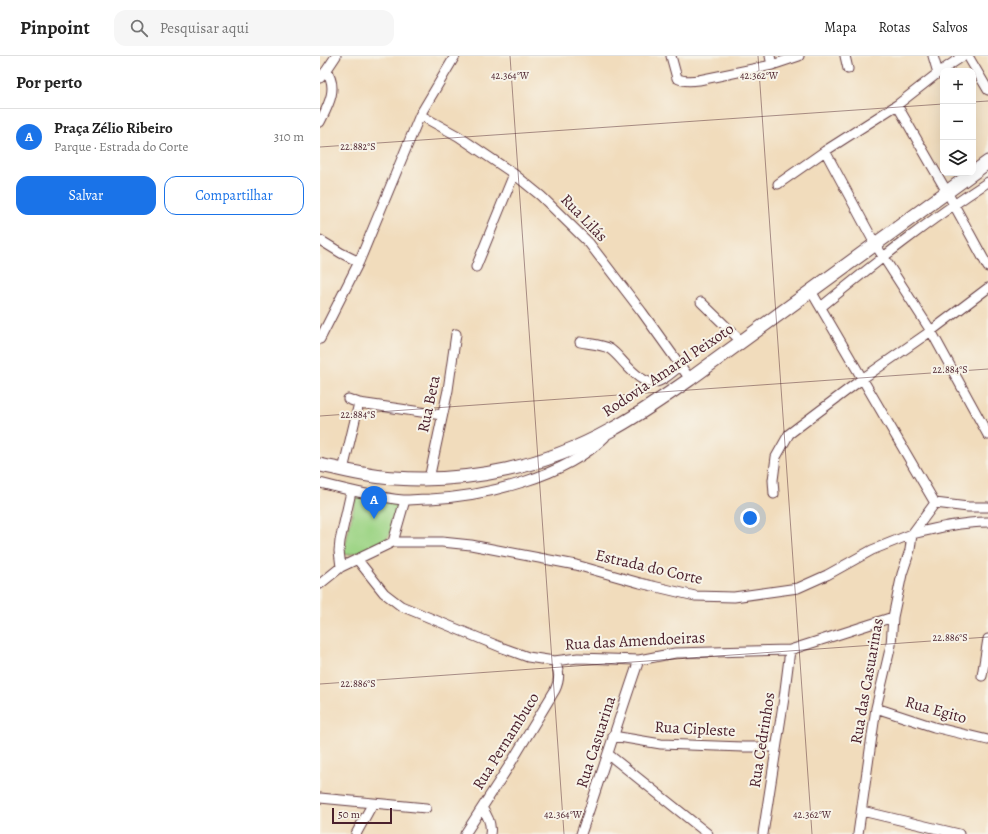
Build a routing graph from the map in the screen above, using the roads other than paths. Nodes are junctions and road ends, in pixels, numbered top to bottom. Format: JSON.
{"nodes":[{"id":1,"x":336,"y":56,"type":"edge"},
{"id":2,"x":455,"y":56,"type":"edge"},
{"id":3,"x":671,"y":56,"type":"edge"},
{"id":4,"x":799,"y":56,"type":"edge"},
{"id":5,"x":845,"y":56,"type":"edge"},
{"id":6,"x":933,"y":56,"type":"edge"},
{"id":7,"x":963,"y":56,"type":"edge"},
{"id":8,"x":968,"y":56,"type":"edge"},
{"id":9,"x":771,"y":60,"type":"edge"},
{"id":10,"x":848,"y":69,"type":"dead end"},
{"id":11,"x":938,"y":73,"type":"junction"},
{"id":12,"x":323,"y":75,"type":"edge"},
{"id":13,"x":988,"y":90,"type":"edge"},
{"id":14,"x":897,"y":105,"type":"junction"},
{"id":15,"x":420,"y":115,"type":"junction"},
{"id":16,"x":320,"y":122,"type":"edge"},
{"id":17,"x":825,"y":151,"type":"junction"},
{"id":18,"x":988,"y":162,"type":"edge"},
{"id":19,"x":514,"y":174,"type":"junction"},
{"id":20,"x":988,"y":182,"type":"edge"},
{"id":21,"x":778,"y":184,"type":"dead end"},
{"id":22,"x":947,"y":192,"type":"junction"},
{"id":23,"x":954,"y":204,"type":"junction"},
{"id":24,"x":320,"y":240,"type":"edge"},
{"id":25,"x":875,"y":244,"type":"junction"},
{"id":26,"x":883,"y":257,"type":"junction"},
{"id":27,"x":359,"y":262,"type":"junction"},
{"id":28,"x":476,"y":267,"type":"dead end"},
{"id":29,"x":988,"y":267,"type":"edge"},
{"id":30,"x":988,"y":288,"type":"edge"},
{"id":31,"x":811,"y":291,"type":"junction"},
{"id":32,"x":701,"y":302,"type":"dead end"},
{"id":33,"x":821,"y":307,"type":"junction"},
{"id":34,"x":931,"y":331,"type":"junction"},
{"id":35,"x":456,"y":334,"type":"dead end"},
{"id":36,"x":320,"y":339,"type":"edge"},
{"id":37,"x":742,"y":341,"type":"junction"},
{"id":38,"x":580,"y":342,"type":"dead end"},
{"id":39,"x":680,"y":366,"type":"junction"},
{"id":40,"x":690,"y":379,"type":"junction"},
{"id":41,"x":862,"y":379,"type":"junction"},
{"id":42,"x":348,"y":399,"type":"dead end"},
{"id":43,"x":359,"y":404,"type":"junction"},
{"id":44,"x":442,"y":415,"type":"junction"},
{"id":45,"x":611,"y":430,"type":"junction"},
{"id":46,"x":988,"y":435,"type":"edge"},
{"id":47,"x":320,"y":465,"type":"edge"},
{"id":48,"x":343,"y":470,"type":"junction"},
{"id":49,"x":429,"y":479,"type":"junction"},
{"id":50,"x":320,"y":483,"type":"edge"},
{"id":51,"x":351,"y":492,"type":"junction"},
{"id":52,"x":774,"y":494,"type":"dead end"},
{"id":53,"x":405,"y":500,"type":"junction"},
{"id":54,"x":935,"y":503,"type":"junction"},
{"id":55,"x":988,"y":507,"type":"edge"},
{"id":56,"x":988,"y":522,"type":"edge"},
{"id":57,"x":912,"y":534,"type":"junction"},
{"id":58,"x":393,"y":542,"type":"junction"},
{"id":59,"x":357,"y":559,"type":"junction"},
{"id":60,"x":341,"y":567,"type":"junction"},
{"id":61,"x":320,"y":584,"type":"edge"},
{"id":62,"x":893,"y":617,"type":"junction"},
{"id":63,"x":988,"y":629,"type":"edge"},
{"id":64,"x":988,"y":633,"type":"edge"},
{"id":65,"x":988,"y":639,"type":"edge"},
{"id":66,"x":790,"y":650,"type":"junction"},
{"id":67,"x":639,"y":660,"type":"junction"},
{"id":68,"x":554,"y":661,"type":"junction"},
{"id":69,"x":982,"y":676,"type":"dead end"},
{"id":70,"x":876,"y":708,"type":"junction"},
{"id":71,"x":613,"y":736,"type":"junction"},
{"id":72,"x":988,"y":740,"type":"edge"},
{"id":73,"x":776,"y":747,"type":"junction"},
{"id":74,"x":608,"y":754,"type":"junction"},
{"id":75,"x":320,"y":798,"type":"edge"},
{"id":76,"x":373,"y":803,"type":"junction"},
{"id":77,"x":426,"y":808,"type":"dead end"},
{"id":78,"x":482,"y":808,"type":"junction"},
{"id":79,"x":862,"y":811,"type":"junction"},
{"id":80,"x":695,"y":830,"type":"edge"},
{"id":81,"x":356,"y":834,"type":"edge"},
{"id":82,"x":465,"y":834,"type":"edge"},
{"id":83,"x":490,"y":834,"type":"edge"},
{"id":84,"x":581,"y":834,"type":"edge"},
{"id":85,"x":708,"y":834,"type":"edge"},
{"id":86,"x":763,"y":834,"type":"edge"},
{"id":87,"x":858,"y":834,"type":"edge"},
{"id":88,"x":959,"y":834,"type":"edge"}],
"edges":[{"from":1,"to":12,"type":"street"},
{"from":2,"to":15,"type":"street"},
{"from":3,"to":9,"type":"street"},
{"from":4,"to":9,"type":"street"},
{"from":5,"to":10,"type":"street"},
{"from":6,"to":11,"type":"street"},
{"from":7,"to":11,"type":"street"},
{"from":8,"to":13,"type":"street"},
{"from":11,"to":14,"type":"street"},
{"from":12,"to":16,"type":"street"},
{"from":14,"to":17,"type":"street"},
{"from":14,"to":22,"type":"street"},
{"from":15,"to":19,"type":"street","name":"Rua Lilás"},
{"from":15,"to":27,"type":"street"},
{"from":17,"to":21,"type":"street"},
{"from":17,"to":25,"type":"street"},
{"from":18,"to":22,"type":"highway","name":"Rodovia Amaral Peixoto"},
{"from":19,"to":28,"type":"street"},
{"from":19,"to":39,"type":"street","name":"Rua Lilás"},
{"from":20,"to":23,"type":"street"},
{"from":22,"to":23,"type":"street"},
{"from":22,"to":25,"type":"highway","name":"Rodovia Amaral Peixoto"},
{"from":23,"to":26,"type":"street"},
{"from":23,"to":29,"type":"street"},
{"from":24,"to":27,"type":"street"},
{"from":25,"to":26,"type":"street"},
{"from":25,"to":31,"type":"highway","name":"Rodovia Amaral Peixoto"},
{"from":26,"to":33,"type":"street"},
{"from":26,"to":34,"type":"street"},
{"from":27,"to":36,"type":"street"},
{"from":30,"to":34,"type":"street"},
{"from":31,"to":33,"type":"street"},
{"from":31,"to":37,"type":"highway","name":"Rodovia Amaral Peixoto"},
{"from":32,"to":37,"type":"street"},
{"from":33,"to":41,"type":"street"},
{"from":34,"to":41,"type":"street"},
{"from":34,"to":46,"type":"street"},
{"from":35,"to":44,"type":"street","name":"Rua Beta"},
{"from":37,"to":40,"type":"highway","name":"Rodovia Amaral Peixoto"},
{"from":38,"to":39,"type":"street"},
{"from":39,"to":40,"type":"street","name":"Rua Lilás"},
{"from":40,"to":45,"type":"highway","name":"Rodovia Amaral Peixoto"},
{"from":41,"to":52,"type":"street"},
{"from":41,"to":54,"type":"street"},
{"from":42,"to":43,"type":"street"},
{"from":43,"to":44,"type":"street"},
{"from":43,"to":48,"type":"street"},
{"from":44,"to":49,"type":"street","name":"Rua Beta"},
{"from":45,"to":49,"type":"highway","name":"Rodovia Amaral Peixoto"},
{"from":45,"to":53,"type":"street"},
{"from":47,"to":48,"type":"highway","name":"Rodovia Amaral Peixoto"},
{"from":48,"to":49,"type":"highway","name":"Rodovia Amaral Peixoto"},
{"from":50,"to":51,"type":"street"},
{"from":51,"to":53,"type":"street"},
{"from":51,"to":60,"type":"street"},
{"from":53,"to":58,"type":"street"},
{"from":54,"to":55,"type":"street"},
{"from":54,"to":57,"type":"street"},
{"from":56,"to":57,"type":"street","name":"Estrada do Corte"},
{"from":57,"to":58,"type":"street","name":"Estrada do Corte"},
{"from":57,"to":62,"type":"street","name":"Rua das Casuarinas"},
{"from":58,"to":59,"type":"street","name":"Estrada do Corte"},
{"from":59,"to":60,"type":"street","name":"Estrada do Corte"},
{"from":59,"to":68,"type":"street","name":"Rua das Amendoeiras"},
{"from":60,"to":61,"type":"street","name":"Estrada do Corte"},
{"from":62,"to":66,"type":"street","name":"Rua das Amendoeiras"},
{"from":62,"to":70,"type":"street","name":"Rua das Casuarinas"},
{"from":63,"to":64,"type":"street"},
{"from":65,"to":69,"type":"street"},
{"from":66,"to":67,"type":"street","name":"Rua das Amendoeiras"},
{"from":66,"to":73,"type":"street","name":"Rua Cedrinhos"},
{"from":67,"to":68,"type":"street","name":"Rua das Amendoeiras"},
{"from":67,"to":71,"type":"street","name":"Rua Casuarina"},
{"from":68,"to":78,"type":"street","name":"Rua Pernambuco"},
{"from":70,"to":72,"type":"street","name":"Rua Egito"},
{"from":70,"to":79,"type":"street","name":"Rua das Casuarinas"},
{"from":71,"to":73,"type":"street","name":"Rua Cipleste"},
{"from":71,"to":74,"type":"street","name":"Rua Casuarina"},
{"from":73,"to":86,"type":"street","name":"Rua Cedrinhos"},
{"from":74,"to":80,"type":"street"},
{"from":74,"to":84,"type":"street","name":"Rua Casuarina"},
{"from":75,"to":76,"type":"street"},
{"from":76,"to":77,"type":"street"},
{"from":76,"to":81,"type":"street"},
{"from":78,"to":82,"type":"street","name":"Rua Pernambuco"},
{"from":78,"to":83,"type":"street"},
{"from":79,"to":87,"type":"street","name":"Rua das Casuarinas"},
{"from":79,"to":88,"type":"street"},
{"from":80,"to":85,"type":"street"}]}
